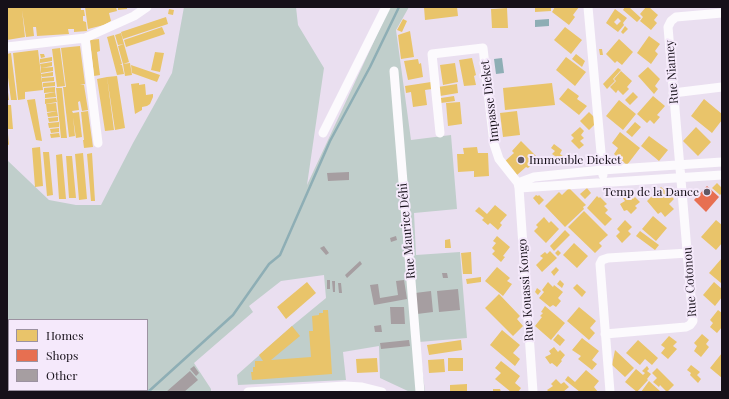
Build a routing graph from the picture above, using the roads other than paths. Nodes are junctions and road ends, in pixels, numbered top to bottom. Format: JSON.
{"nodes":[{"id":1,"x":147,"y":7,"type":"edge"},
{"id":2,"x":386,"y":7,"type":"edge"},
{"id":3,"x":588,"y":7,"type":"edge"},
{"id":4,"x":722,"y":13,"type":"edge"},
{"id":5,"x":85,"y":38,"type":"junction"},
{"id":6,"x":7,"y":47,"type":"edge"},
{"id":7,"x":394,"y":71,"type":"dead end"},
{"id":8,"x":722,"y":87,"type":"edge"},
{"id":9,"x":673,"y":93,"type":"junction"},
{"id":10,"x":323,"y":133,"type":"dead end"},
{"id":11,"x":440,"y":133,"type":"dead end"},
{"id":12,"x":98,"y":143,"type":"dead end"},
{"id":13,"x":722,"y":162,"type":"edge"},
{"id":14,"x":679,"y":164,"type":"junction"},
{"id":15,"x":602,"y":170,"type":"junction"},
{"id":16,"x":722,"y":175,"type":"edge"},
{"id":17,"x":680,"y":176,"type":"junction"},
{"id":18,"x":604,"y":182,"type":"junction"},
{"id":19,"x":518,"y":185,"type":"junction"},
{"id":20,"x":688,"y":252,"type":"junction"},
{"id":21,"x":606,"y":334,"type":"junction"},
{"id":22,"x":248,"y":392,"type":"edge"},
{"id":23,"x":382,"y":392,"type":"edge"},
{"id":24,"x":420,"y":392,"type":"edge"},
{"id":25,"x":533,"y":392,"type":"edge"},
{"id":26,"x":610,"y":392,"type":"edge"}],
"edges":[{"from":1,"to":5,"type":"street"},
{"from":2,"to":10,"type":"street"},
{"from":3,"to":15,"type":"street"},
{"from":4,"to":9,"type":"street","name":"Rue Niamey"},
{"from":5,"to":6,"type":"street"},
{"from":5,"to":12,"type":"street"},
{"from":7,"to":24,"type":"street","name":"Rue Maurice Déhi"},
{"from":8,"to":9,"type":"street"},
{"from":9,"to":14,"type":"street","name":"Rue Niamey"},
{"from":11,"to":19,"type":"street","name":"Impasse Dieket"},
{"from":13,"to":14,"type":"street"},
{"from":14,"to":15,"type":"street"},
{"from":14,"to":17,"type":"street","name":"Rue Niamey"},
{"from":15,"to":18,"type":"street"},
{"from":15,"to":19,"type":"street"},
{"from":16,"to":17,"type":"street"},
{"from":17,"to":18,"type":"street"},
{"from":17,"to":20,"type":"street","name":"Rue Cotonou"},
{"from":18,"to":19,"type":"street"},
{"from":19,"to":25,"type":"street","name":"Rue Kouassi Kongo"},
{"from":20,"to":21,"type":"street","name":"Rue Cotonou"},
{"from":20,"to":21,"type":"street"},
{"from":21,"to":26,"type":"street"},
{"from":22,"to":23,"type":"street"}]}
